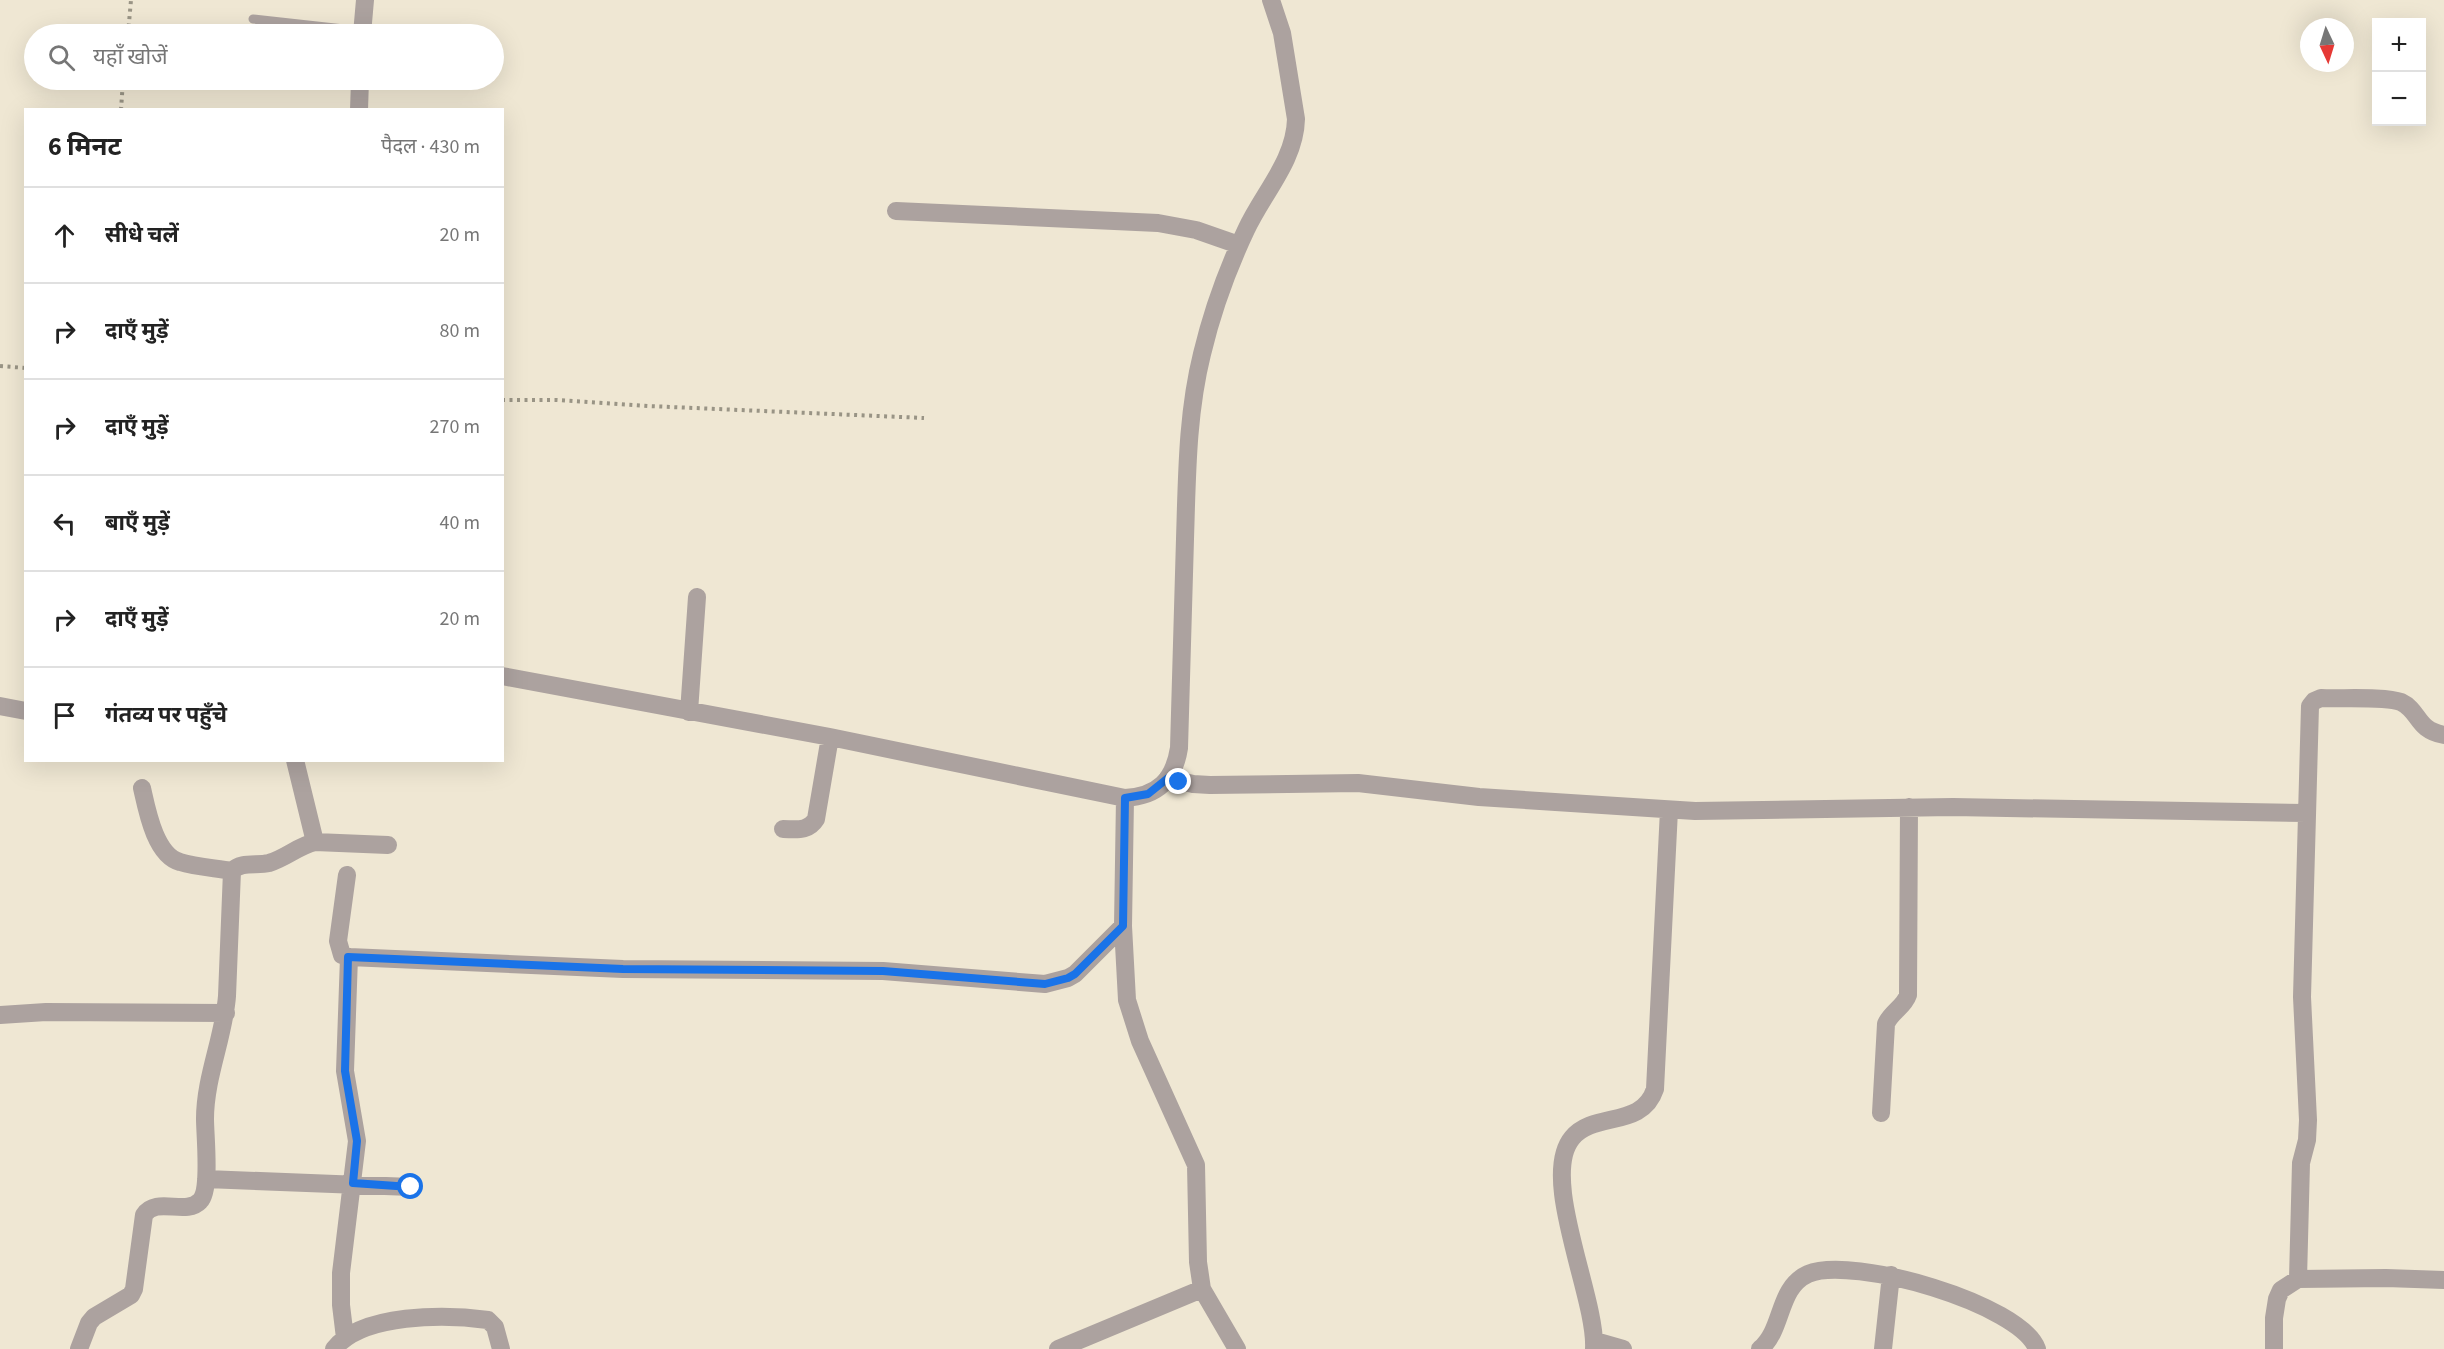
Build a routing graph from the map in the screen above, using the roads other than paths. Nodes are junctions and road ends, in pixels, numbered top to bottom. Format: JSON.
{"nodes":[{"id":1,"x":365,"y":0,"type":"edge"},
{"id":2,"x":1271,"y":0,"type":"edge"},
{"id":3,"x":254,"y":19,"type":"dead end"},
{"id":4,"x":293,"y":24,"type":"edge"},
{"id":5,"x":363,"y":24,"type":"edge"},
{"id":6,"x":360,"y":90,"type":"edge"},
{"id":7,"x":359,"y":108,"type":"edge"},
{"id":8,"x":896,"y":210,"type":"dead end"},
{"id":9,"x":1239,"y":245,"type":"junction"},
{"id":10,"x":697,"y":597,"type":"dead end"},
{"id":11,"x":504,"y":676,"type":"edge"},
{"id":12,"x":0,"y":706,"type":"edge"},
{"id":13,"x":24,"y":711,"type":"edge"},
{"id":14,"x":689,"y":712,"type":"junction"},
{"id":15,"x":2444,"y":735,"type":"edge"},
{"id":16,"x":830,"y":737,"type":"junction"},
{"id":17,"x":295,"y":762,"type":"edge"},
{"id":18,"x":1168,"y":778,"type":"junction"},
{"id":19,"x":142,"y":789,"type":"dead end"},
{"id":20,"x":1125,"y":798,"type":"junction"},
{"id":21,"x":1909,"y":807,"type":"junction"},
{"id":22,"x":1669,"y":810,"type":"junction"},
{"id":23,"x":2306,"y":813,"type":"junction"},
{"id":24,"x":783,"y":829,"type":"dead end"},
{"id":25,"x":315,"y":842,"type":"junction"},
{"id":26,"x":388,"y":845,"type":"dead end"},
{"id":27,"x":232,"y":871,"type":"junction"},
{"id":28,"x":347,"y":875,"type":"dead end"},
{"id":29,"x":1123,"y":926,"type":"junction"},
{"id":30,"x":348,"y":957,"type":"junction"},
{"id":31,"x":226,"y":1013,"type":"junction"},
{"id":32,"x":0,"y":1015,"type":"edge"},
{"id":33,"x":1881,"y":1113,"type":"dead end"},
{"id":34,"x":206,"y":1179,"type":"junction"},
{"id":35,"x":353,"y":1183,"type":"junction"},
{"id":36,"x":411,"y":1187,"type":"dead end"},
{"id":37,"x":1891,"y":1275,"type":"junction"},
{"id":38,"x":2298,"y":1279,"type":"junction"},
{"id":39,"x":2444,"y":1280,"type":"edge"},
{"id":40,"x":1202,"y":1289,"type":"junction"},
{"id":41,"x":339,"y":1343,"type":"edge"},
{"id":42,"x":1594,"y":1345,"type":"edge"},
{"id":43,"x":79,"y":1349,"type":"edge"},
{"id":44,"x":501,"y":1349,"type":"edge"},
{"id":45,"x":1058,"y":1349,"type":"edge"},
{"id":46,"x":1238,"y":1349,"type":"edge"},
{"id":47,"x":1623,"y":1349,"type":"edge"},
{"id":48,"x":1760,"y":1349,"type":"edge"},
{"id":49,"x":1883,"y":1349,"type":"edge"},
{"id":50,"x":2037,"y":1349,"type":"edge"},
{"id":51,"x":2274,"y":1349,"type":"edge"}],
"edges":[{"from":1,"to":5,"type":"street"},
{"from":2,"to":9,"type":"street"},
{"from":3,"to":4,"type":"lane"},
{"from":6,"to":7,"type":"street"},
{"from":8,"to":9,"type":"street"},
{"from":9,"to":18,"type":"street"},
{"from":10,"to":14,"type":"street"},
{"from":11,"to":14,"type":"street"},
{"from":12,"to":13,"type":"street"},
{"from":14,"to":16,"type":"street"},
{"from":15,"to":23,"type":"street"},
{"from":16,"to":20,"type":"street"},
{"from":16,"to":24,"type":"street"},
{"from":17,"to":25,"type":"street"},
{"from":18,"to":20,"type":"street"},
{"from":18,"to":22,"type":"street"},
{"from":19,"to":27,"type":"street"},
{"from":20,"to":29,"type":"street"},
{"from":21,"to":22,"type":"street"},
{"from":21,"to":23,"type":"street"},
{"from":21,"to":33,"type":"street"},
{"from":22,"to":42,"type":"street"},
{"from":23,"to":38,"type":"street"},
{"from":25,"to":26,"type":"street"},
{"from":25,"to":27,"type":"street"},
{"from":27,"to":31,"type":"street"},
{"from":28,"to":30,"type":"street"},
{"from":29,"to":30,"type":"street"},
{"from":29,"to":40,"type":"street"},
{"from":30,"to":35,"type":"street"},
{"from":31,"to":32,"type":"street"},
{"from":31,"to":34,"type":"street"},
{"from":34,"to":35,"type":"street"},
{"from":34,"to":43,"type":"street"},
{"from":35,"to":36,"type":"street"},
{"from":35,"to":41,"type":"street"},
{"from":37,"to":48,"type":"street"},
{"from":37,"to":49,"type":"street"},
{"from":37,"to":50,"type":"street"},
{"from":38,"to":39,"type":"street"},
{"from":38,"to":51,"type":"street"},
{"from":40,"to":45,"type":"street"},
{"from":40,"to":46,"type":"street"},
{"from":41,"to":44,"type":"street"},
{"from":42,"to":47,"type":"street"}]}
